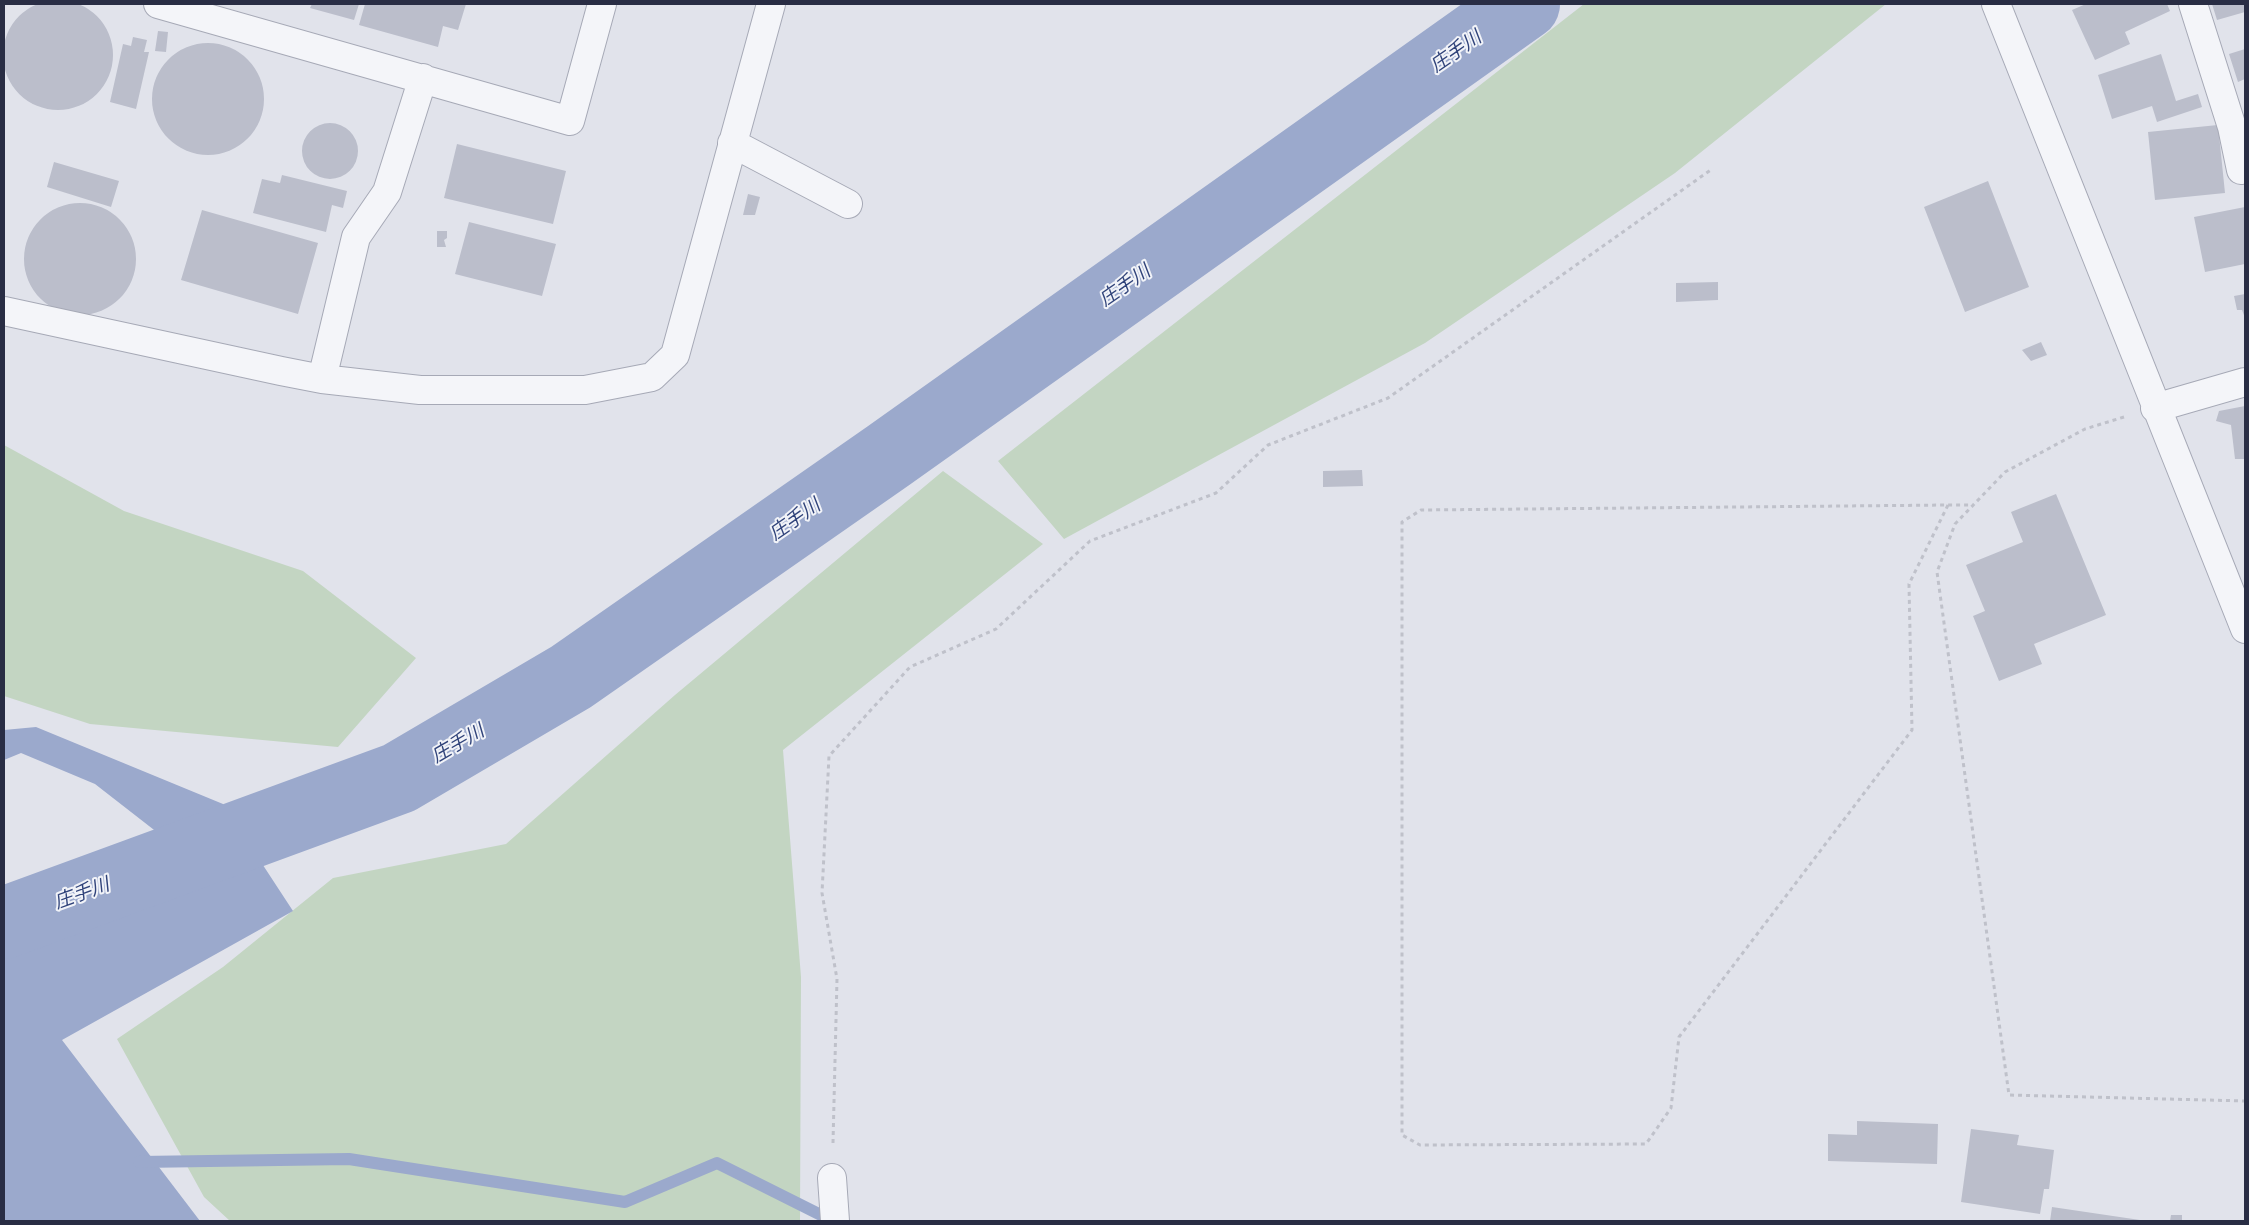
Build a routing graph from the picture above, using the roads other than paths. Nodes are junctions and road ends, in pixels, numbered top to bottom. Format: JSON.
{"nodes":[{"id":1,"x":158,"y":4,"type":"edge"},
{"id":2,"x":602,"y":4,"type":"edge"},
{"id":3,"x":771,"y":4,"type":"edge"},
{"id":4,"x":1996,"y":4,"type":"edge"},
{"id":5,"x":2193,"y":4,"type":"edge"},
{"id":6,"x":212,"y":11,"type":"edge"},
{"id":7,"x":423,"y":78,"type":"junction"},
{"id":8,"x":2238,"y":126,"type":"edge"},
{"id":9,"x":732,"y":143,"type":"junction"},
{"id":10,"x":2241,"y":170,"type":"dead end"},
{"id":11,"x":848,"y":204,"type":"dead end"},
{"id":12,"x":4,"y":311,"type":"edge"},
{"id":13,"x":322,"y":379,"type":"junction"},
{"id":14,"x":2245,"y":382,"type":"edge"},
{"id":15,"x":2156,"y":408,"type":"junction"},
{"id":16,"x":2245,"y":630,"type":"edge"},
{"id":17,"x":832,"y":1178,"type":"road end"},
{"id":18,"x":835,"y":1221,"type":"edge"}],
"edges":[{"from":1,"to":6,"type":"street"},
{"from":2,"to":7,"type":"street"},
{"from":3,"to":9,"type":"street"},
{"from":4,"to":15,"type":"street"},
{"from":5,"to":8,"type":"street"},
{"from":6,"to":7,"type":"street"},
{"from":7,"to":13,"type":"street"},
{"from":8,"to":10,"type":"street"},
{"from":9,"to":11,"type":"street"},
{"from":9,"to":13,"type":"street"},
{"from":12,"to":13,"type":"street"},
{"from":14,"to":15,"type":"street"},
{"from":15,"to":16,"type":"street"},
{"from":17,"to":18,"type":"street"}]}
